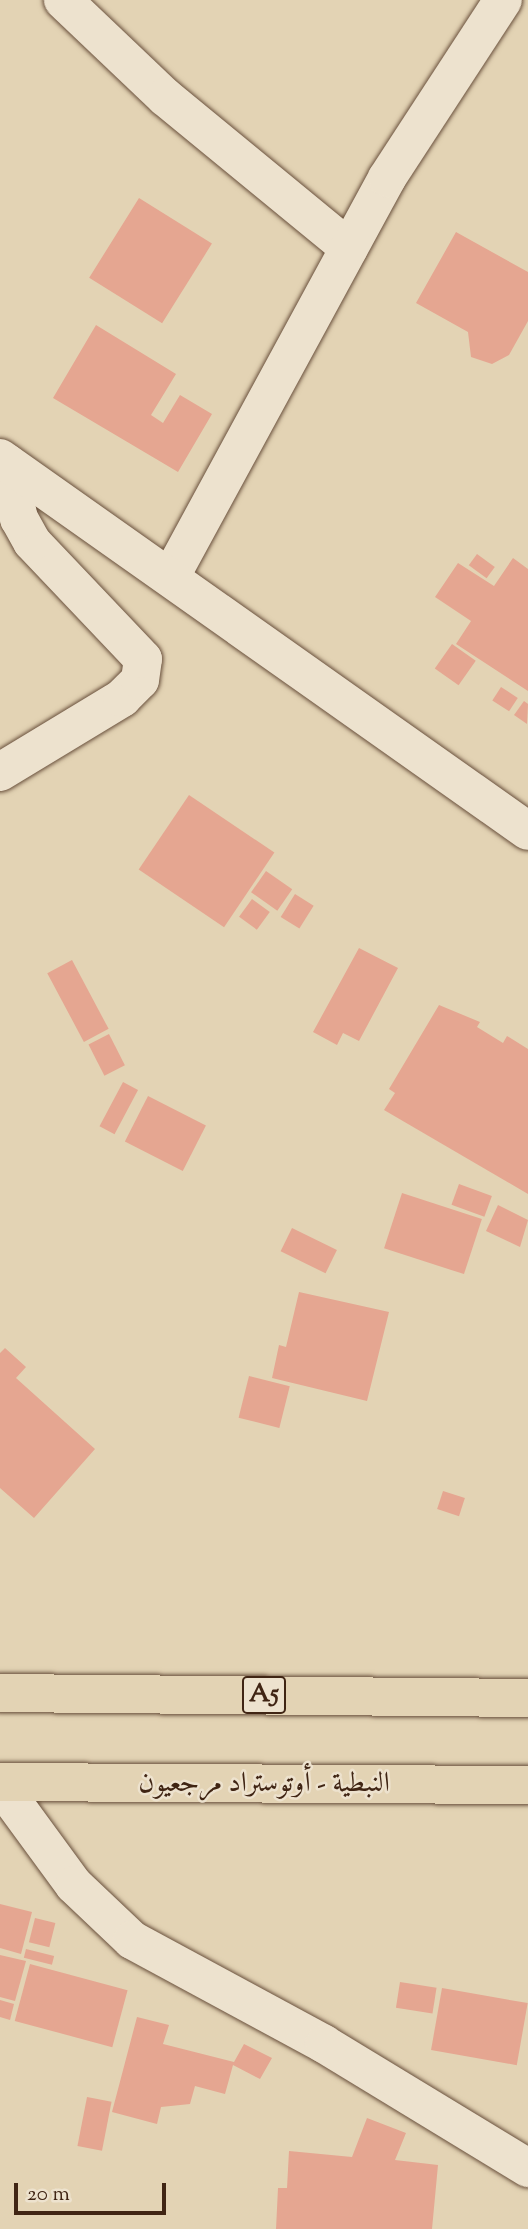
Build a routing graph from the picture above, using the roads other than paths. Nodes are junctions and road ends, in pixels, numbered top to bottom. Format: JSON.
{"nodes":[{"id":1,"x":63,"y":0,"type":"edge"},
{"id":2,"x":503,"y":0,"type":"edge"},
{"id":3,"x":349,"y":248,"type":"junction"},
{"id":4,"x":3,"y":461,"type":"edge"},
{"id":5,"x":172,"y":576,"type":"junction"},
{"id":6,"x":0,"y":772,"type":"edge"},
{"id":7,"x":528,"y":831,"type":"edge"},
{"id":8,"x":0,"y":1693,"type":"edge"},
{"id":9,"x":528,"y":1698,"type":"edge"},
{"id":10,"x":0,"y":1783,"type":"edge"},
{"id":11,"x":528,"y":1785,"type":"edge"},
{"id":12,"x":528,"y":2168,"type":"edge"}],
"edges":[{"from":1,"to":3,"type":"street"},
{"from":2,"to":3,"type":"street"},
{"from":3,"to":5,"type":"street"},
{"from":4,"to":5,"type":"street"},
{"from":4,"to":6,"type":"street"},
{"from":5,"to":7,"type":"street"},
{"from":8,"to":9,"type":"highway","number":"A5"},
{"from":10,"to":11,"type":"highway","name":"النبطية - أوتوستراد مرجعيون"},
{"from":10,"to":12,"type":"street"}]}
